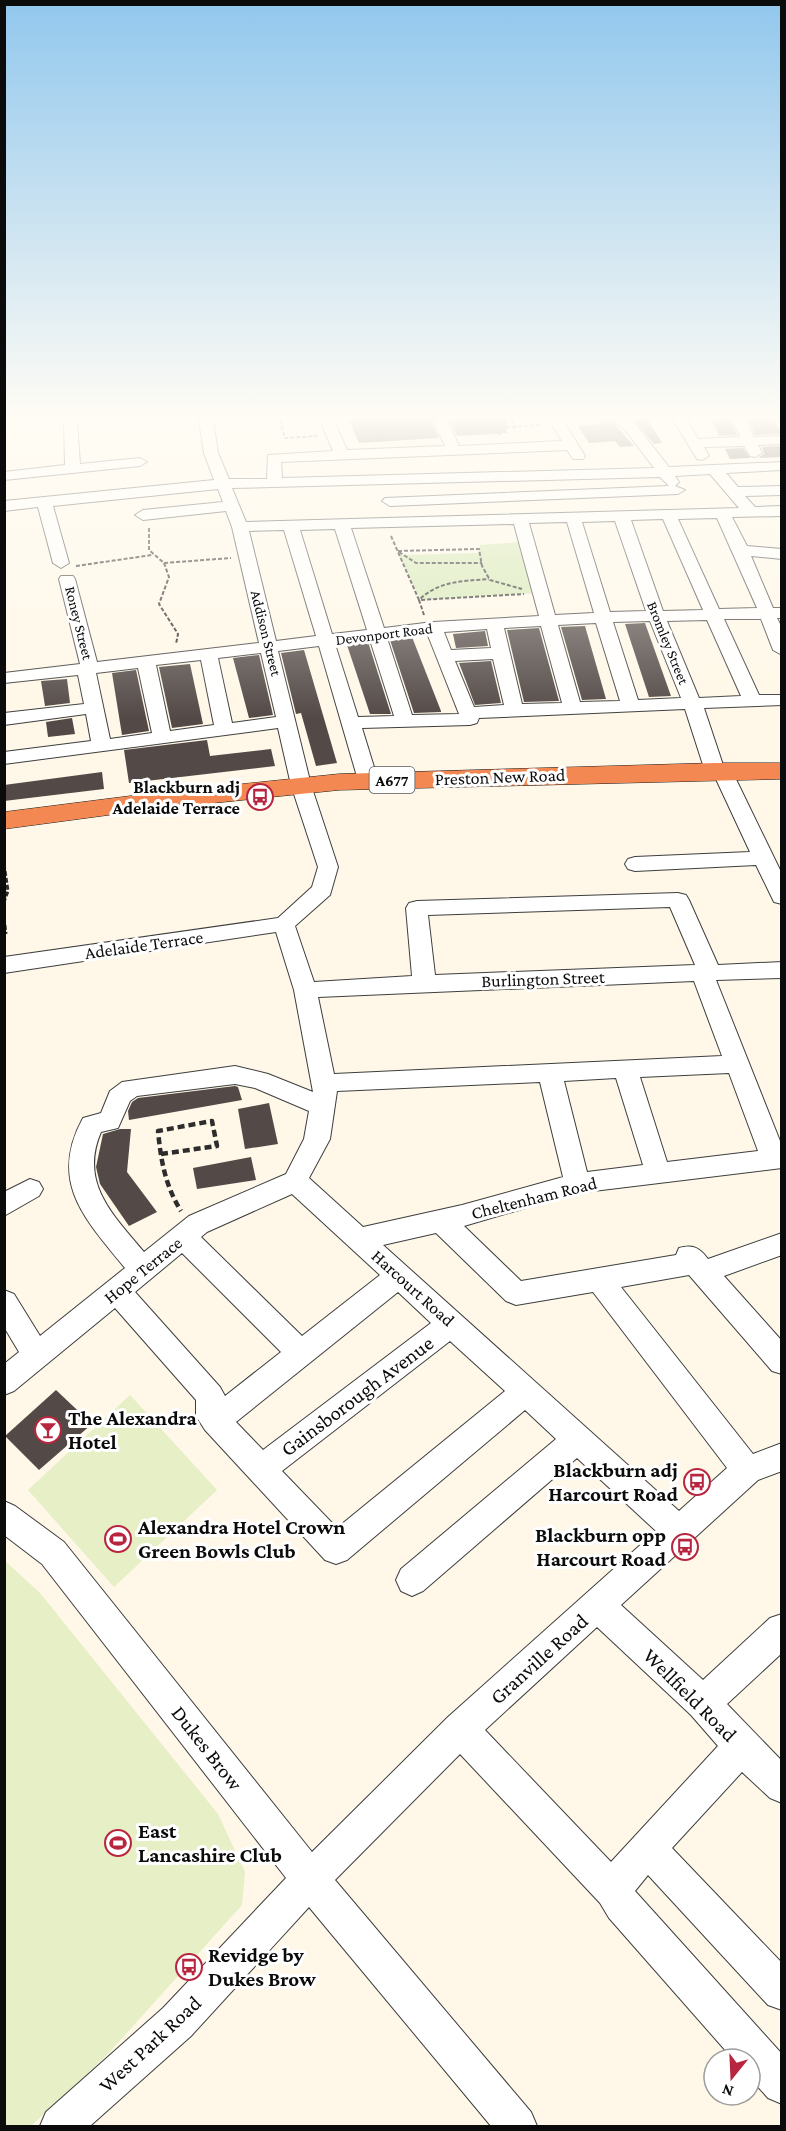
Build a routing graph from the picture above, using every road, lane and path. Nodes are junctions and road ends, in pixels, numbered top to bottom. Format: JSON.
{"nodes":[{"id":1,"x":51,"y":519,"type":"edge"},
{"id":2,"x":145,"y":519,"type":"edge"},
{"id":3,"x":237,"y":519,"type":"edge"},
{"id":4,"x":390,"y":519,"type":"edge"},
{"id":5,"x":505,"y":519,"type":"edge"},
{"id":6,"x":520,"y":519,"type":"edge"},
{"id":7,"x":574,"y":519,"type":"edge"},
{"id":8,"x":623,"y":519,"type":"edge"},
{"id":9,"x":671,"y":519,"type":"edge"},
{"id":10,"x":725,"y":519,"type":"edge"},
{"id":11,"x":390,"y":523,"type":"junction"},
{"id":12,"x":342,"y":525,"type":"junction"},
{"id":13,"x":291,"y":526,"type":"junction"},
{"id":14,"x":240,"y":527,"type":"junction"},
{"id":15,"x":741,"y":550,"type":"junction"},
{"id":16,"x":398,"y":551,"type":"junction"},
{"id":17,"x":782,"y":554,"type":"edge"},
{"id":18,"x":153,"y":555,"type":"junction"},
{"id":19,"x":247,"y":556,"type":"junction"},
{"id":20,"x":164,"y":563,"type":"junction"},
{"id":21,"x":482,"y":563,"type":"junction"},
{"id":22,"x":68,"y":569,"type":"junction"},
{"id":23,"x":489,"y":579,"type":"junction"},
{"id":24,"x":418,"y":600,"type":"junction"},
{"id":25,"x":714,"y":613,"type":"junction"},
{"id":26,"x":773,"y":613,"type":"edge"},
{"id":27,"x":656,"y":615,"type":"junction"},
{"id":28,"x":604,"y":616,"type":"junction"},
{"id":29,"x":548,"y":619,"type":"junction"},
{"id":30,"x":494,"y":623,"type":"junction"},
{"id":31,"x":431,"y":627,"type":"junction"},
{"id":32,"x":376,"y":633,"type":"junction"},
{"id":33,"x":779,"y":640,"type":"edge"},
{"id":34,"x":326,"y":641,"type":"junction"},
{"id":35,"x":270,"y":647,"type":"junction"},
{"id":36,"x":501,"y":653,"type":"junction"},
{"id":37,"x":209,"y":655,"type":"junction"},
{"id":38,"x":445,"y":656,"type":"junction"},
{"id":39,"x":178,"y":658,"type":"junction"},
{"id":40,"x":146,"y":662,"type":"junction"},
{"id":41,"x":88,"y":668,"type":"junction"},
{"id":42,"x":31,"y":675,"type":"junction"},
{"id":43,"x":4,"y":678,"type":"edge"},
{"id":44,"x":782,"y":700,"type":"edge"},
{"id":45,"x":752,"y":701,"type":"junction"},
{"id":46,"x":630,"y":705,"type":"junction"},
{"id":47,"x":94,"y":708,"type":"junction"},
{"id":48,"x":573,"y":708,"type":"junction"},
{"id":49,"x":695,"y":709,"type":"junction"},
{"id":50,"x":514,"y":710,"type":"junction"},
{"id":51,"x":782,"y":711,"type":"edge"},
{"id":52,"x":468,"y":713,"type":"junction"},
{"id":53,"x":35,"y":716,"type":"junction"},
{"id":54,"x":4,"y":719,"type":"edge"},
{"id":55,"x":288,"y":721,"type":"junction"},
{"id":56,"x":405,"y":721,"type":"junction"},
{"id":57,"x":350,"y":723,"type":"junction"},
{"id":58,"x":225,"y":728,"type":"junction"},
{"id":59,"x":162,"y":738,"type":"junction"},
{"id":60,"x":102,"y":747,"type":"junction"},
{"id":61,"x":4,"y":758,"type":"edge"},
{"id":62,"x":718,"y":771,"type":"junction"},
{"id":63,"x":782,"y":771,"type":"edge"},
{"id":64,"x":368,"y":780,"type":"junction"},
{"id":65,"x":301,"y":784,"type":"junction"},
{"id":66,"x":4,"y":821,"type":"edge"},
{"id":67,"x":771,"y":863,"type":"edge"},
{"id":68,"x":4,"y":864,"type":"edge"},
{"id":69,"x":635,"y":864,"type":"dead end"},
{"id":70,"x":782,"y":897,"type":"edge"},
{"id":71,"x":4,"y":902,"type":"edge"},
{"id":72,"x":4,"y":918,"type":"edge"},
{"id":73,"x":284,"y":924,"type":"junction"},
{"id":74,"x":6,"y":934,"type":"edge"},
{"id":75,"x":4,"y":965,"type":"edge"},
{"id":76,"x":782,"y":970,"type":"edge"},
{"id":77,"x":706,"y":973,"type":"junction"},
{"id":78,"x":424,"y":983,"type":"junction"},
{"id":79,"x":304,"y":990,"type":"junction"},
{"id":80,"x":738,"y":1064,"type":"junction"},
{"id":81,"x":625,"y":1069,"type":"junction"},
{"id":82,"x":550,"y":1072,"type":"junction"},
{"id":83,"x":323,"y":1094,"type":"junction"},
{"id":84,"x":161,"y":1154,"type":"junction"},
{"id":85,"x":778,"y":1158,"type":"edge"},
{"id":86,"x":658,"y":1173,"type":"junction"},
{"id":87,"x":295,"y":1181,"type":"junction"},
{"id":88,"x":577,"y":1183,"type":"junction"},
{"id":89,"x":30,"y":1189,"type":"dead end"},
{"id":90,"x":4,"y":1206,"type":"edge"},
{"id":91,"x":441,"y":1221,"type":"junction"},
{"id":92,"x":188,"y":1233,"type":"junction"},
{"id":93,"x":359,"y":1239,"type":"junction"},
{"id":94,"x":782,"y":1244,"type":"edge"},
{"id":95,"x":696,"y":1264,"type":"junction"},
{"id":96,"x":143,"y":1270,"type":"junction"},
{"id":97,"x":399,"y":1276,"type":"junction"},
{"id":98,"x":600,"y":1279,"type":"junction"},
{"id":99,"x":117,"y":1291,"type":"junction"},
{"id":100,"x":4,"y":1302,"type":"edge"},
{"id":101,"x":452,"y":1323,"type":"junction"},
{"id":102,"x":300,"y":1352,"type":"junction"},
{"id":103,"x":37,"y":1356,"type":"junction"},
{"id":104,"x":782,"y":1362,"type":"edge"},
{"id":105,"x":4,"y":1382,"type":"edge"},
{"id":106,"x":526,"y":1391,"type":"junction"},
{"id":107,"x":212,"y":1408,"type":"junction"},
{"id":108,"x":578,"y":1439,"type":"junction"},
{"id":109,"x":782,"y":1457,"type":"edge"},
{"id":110,"x":261,"y":1469,"type":"junction"},
{"id":111,"x":747,"y":1470,"type":"junction"},
{"id":112,"x":4,"y":1516,"type":"edge"},
{"id":113,"x":678,"y":1531,"type":"junction"},
{"id":114,"x":412,"y":1580,"type":"dead end"},
{"id":115,"x":598,"y":1605,"type":"junction"},
{"id":116,"x":782,"y":1630,"type":"edge"},
{"id":117,"x":703,"y":1703,"type":"junction"},
{"id":118,"x":460,"y":1729,"type":"junction"},
{"id":119,"x":741,"y":1747,"type":"junction"},
{"id":120,"x":782,"y":1786,"type":"edge"},
{"id":121,"x":648,"y":1849,"type":"junction"},
{"id":122,"x":310,"y":1879,"type":"junction"},
{"id":123,"x":613,"y":1890,"type":"junction"},
{"id":124,"x":782,"y":1991,"type":"edge"},
{"id":125,"x":782,"y":2084,"type":"edge"},
{"id":126,"x":60,"y":2127,"type":"edge"},
{"id":127,"x":518,"y":2127,"type":"edge"}],
"edges":[{"from":1,"to":22,"type":"street","name":"Roney Street"},
{"from":2,"to":18,"type":"path"},
{"from":3,"to":14,"type":"street","name":"Addison Street"},
{"from":4,"to":11,"type":"street"},
{"from":5,"to":11,"type":"street"},
{"from":6,"to":29,"type":"street"},
{"from":7,"to":28,"type":"street"},
{"from":8,"to":27,"type":"street","name":"Bromley Street"},
{"from":9,"to":25,"type":"street"},
{"from":10,"to":15,"type":"street"},
{"from":11,"to":12,"type":"street"},
{"from":11,"to":16,"type":"path"},
{"from":12,"to":13,"type":"street"},
{"from":12,"to":32,"type":"street"},
{"from":13,"to":14,"type":"street"},
{"from":13,"to":34,"type":"street"},
{"from":14,"to":19,"type":"street","name":"Addison Street"},
{"from":15,"to":17,"type":"street"},
{"from":15,"to":26,"type":"street"},
{"from":16,"to":21,"type":"path"},
{"from":16,"to":21,"type":"path"},
{"from":16,"to":24,"type":"path"},
{"from":18,"to":20,"type":"path"},
{"from":18,"to":22,"type":"path"},
{"from":19,"to":20,"type":"path"},
{"from":19,"to":35,"type":"street","name":"Addison Street"},
{"from":20,"to":39,"type":"path"},
{"from":21,"to":23,"type":"path"},
{"from":22,"to":41,"type":"street","name":"Roney Street"},
{"from":23,"to":24,"type":"path"},
{"from":23,"to":24,"type":"path"},
{"from":24,"to":31,"type":"path"},
{"from":25,"to":26,"type":"street","name":"Devonport Road"},
{"from":25,"to":27,"type":"street","name":"Devonport Road"},
{"from":25,"to":45,"type":"street"},
{"from":26,"to":33,"type":"street"},
{"from":27,"to":28,"type":"street","name":"Devonport Road"},
{"from":27,"to":49,"type":"street","name":"Bromley Street"},
{"from":28,"to":29,"type":"street","name":"Devonport Road"},
{"from":28,"to":46,"type":"street"},
{"from":29,"to":30,"type":"street","name":"Devonport Road"},
{"from":29,"to":48,"type":"street"},
{"from":30,"to":31,"type":"street","name":"Devonport Road"},
{"from":30,"to":36,"type":"street"},
{"from":31,"to":32,"type":"street","name":"Devonport Road"},
{"from":31,"to":38,"type":"street"},
{"from":32,"to":34,"type":"street","name":"Devonport Road"},
{"from":32,"to":56,"type":"street"},
{"from":34,"to":35,"type":"street","name":"Devonport Road"},
{"from":34,"to":57,"type":"street"},
{"from":35,"to":37,"type":"street","name":"Devonport Road"},
{"from":35,"to":55,"type":"street","name":"Addison Street"},
{"from":36,"to":38,"type":"street"},
{"from":36,"to":50,"type":"street"},
{"from":37,"to":39,"type":"street","name":"Devonport Road"},
{"from":37,"to":58,"type":"street"},
{"from":38,"to":52,"type":"street"},
{"from":39,"to":40,"type":"street","name":"Devonport Road"},
{"from":40,"to":41,"type":"street","name":"Devonport Road"},
{"from":40,"to":59,"type":"street"},
{"from":41,"to":42,"type":"street","name":"Devonport Road"},
{"from":41,"to":47,"type":"street","name":"Roney Street"},
{"from":42,"to":43,"type":"street","name":"Devonport Road"},
{"from":42,"to":53,"type":"street"},
{"from":44,"to":45,"type":"street"},
{"from":45,"to":49,"type":"street"},
{"from":46,"to":48,"type":"street"},
{"from":46,"to":49,"type":"street"},
{"from":47,"to":53,"type":"street"},
{"from":47,"to":60,"type":"street","name":"Roney Street"},
{"from":48,"to":50,"type":"street"},
{"from":49,"to":51,"type":"street"},
{"from":49,"to":62,"type":"street","name":"Bromley Street"},
{"from":50,"to":52,"type":"street"},
{"from":52,"to":56,"type":"street"},
{"from":53,"to":54,"type":"street"},
{"from":55,"to":58,"type":"street"},
{"from":55,"to":65,"type":"street","name":"Addison Street"},
{"from":56,"to":57,"type":"street"},
{"from":57,"to":64,"type":"street"},
{"from":58,"to":59,"type":"street"},
{"from":59,"to":60,"type":"street"},
{"from":60,"to":61,"type":"street"},
{"from":62,"to":63,"type":"highway","name":"Preston New Road","number":"A677"},
{"from":62,"to":64,"type":"highway","name":"Preston New Road","number":"A677"},
{"from":62,"to":67,"type":"street","name":"Bromley Street"},
{"from":64,"to":65,"type":"highway","name":"Preston New Road","number":"A677"},
{"from":65,"to":66,"type":"highway","name":"Preston New Road","number":"A677"},
{"from":65,"to":73,"type":"street"},
{"from":67,"to":69,"type":"street"},
{"from":67,"to":70,"type":"street","name":"Bromley Street"},
{"from":68,"to":71,"type":"path"},
{"from":72,"to":74,"type":"path"},
{"from":73,"to":75,"type":"street","name":"Adelaide Terrace"},
{"from":73,"to":79,"type":"street"},
{"from":76,"to":77,"type":"street","name":"Burlington Street"},
{"from":77,"to":78,"type":"street","name":"Burlington Street"},
{"from":77,"to":78,"type":"street"},
{"from":77,"to":80,"type":"street"},
{"from":78,"to":79,"type":"street","name":"Burlington Street"},
{"from":79,"to":83,"type":"street"},
{"from":80,"to":81,"type":"street"},
{"from":80,"to":85,"type":"street"},
{"from":81,"to":82,"type":"street"},
{"from":81,"to":86,"type":"street"},
{"from":82,"to":83,"type":"street"},
{"from":82,"to":88,"type":"street"},
{"from":83,"to":87,"type":"street"},
{"from":83,"to":96,"type":"street"},
{"from":84,"to":84,"type":"path"},
{"from":84,"to":92,"type":"path"},
{"from":85,"to":86,"type":"street","name":"Cheltenham Road"},
{"from":86,"to":88,"type":"street","name":"Cheltenham Road"},
{"from":87,"to":92,"type":"street","name":"Hope Terrace"},
{"from":87,"to":93,"type":"street","name":"Harcourt Road"},
{"from":88,"to":91,"type":"street","name":"Cheltenham Road"},
{"from":89,"to":90,"type":"street"},
{"from":91,"to":93,"type":"street","name":"Cheltenham Road"},
{"from":91,"to":98,"type":"street"},
{"from":92,"to":96,"type":"street","name":"Hope Terrace"},
{"from":92,"to":102,"type":"street"},
{"from":93,"to":97,"type":"street","name":"Harcourt Road"},
{"from":94,"to":95,"type":"street"},
{"from":95,"to":98,"type":"street"},
{"from":95,"to":104,"type":"street"},
{"from":96,"to":99,"type":"street","name":"Hope Terrace"},
{"from":97,"to":101,"type":"street","name":"Harcourt Road"},
{"from":97,"to":102,"type":"street"},
{"from":98,"to":111,"type":"street"},
{"from":99,"to":103,"type":"street","name":"Hope Terrace"},
{"from":99,"to":107,"type":"street"},
{"from":100,"to":103,"type":"street"},
{"from":101,"to":106,"type":"street","name":"Harcourt Road"},
{"from":101,"to":110,"type":"street","name":"Gainsborough Avenue"},
{"from":102,"to":107,"type":"street"},
{"from":103,"to":105,"type":"street","name":"Hope Terrace"},
{"from":106,"to":108,"type":"street","name":"Harcourt Road"},
{"from":106,"to":110,"type":"street"},
{"from":107,"to":110,"type":"street"},
{"from":108,"to":113,"type":"street","name":"Harcourt Road"},
{"from":108,"to":114,"type":"street"},
{"from":109,"to":111,"type":"street","name":"Granville Road"},
{"from":111,"to":113,"type":"street","name":"Granville Road"},
{"from":112,"to":122,"type":"street","name":"Dukes Brow"},
{"from":113,"to":115,"type":"street","name":"Granville Road"},
{"from":115,"to":117,"type":"street","name":"Wellfield Road"},
{"from":115,"to":118,"type":"street","name":"Granville Road"},
{"from":116,"to":117,"type":"street"},
{"from":117,"to":119,"type":"street","name":"Wellfield Road"},
{"from":118,"to":122,"type":"street","name":"Granville Road"},
{"from":118,"to":123,"type":"street"},
{"from":119,"to":120,"type":"street","name":"Wellfield Road"},
{"from":119,"to":121,"type":"street"},
{"from":121,"to":123,"type":"street"},
{"from":121,"to":124,"type":"street"},
{"from":122,"to":126,"type":"street","name":"West Park Road"},
{"from":122,"to":127,"type":"street","name":"Dukes Brow"},
{"from":123,"to":125,"type":"street"}]}
